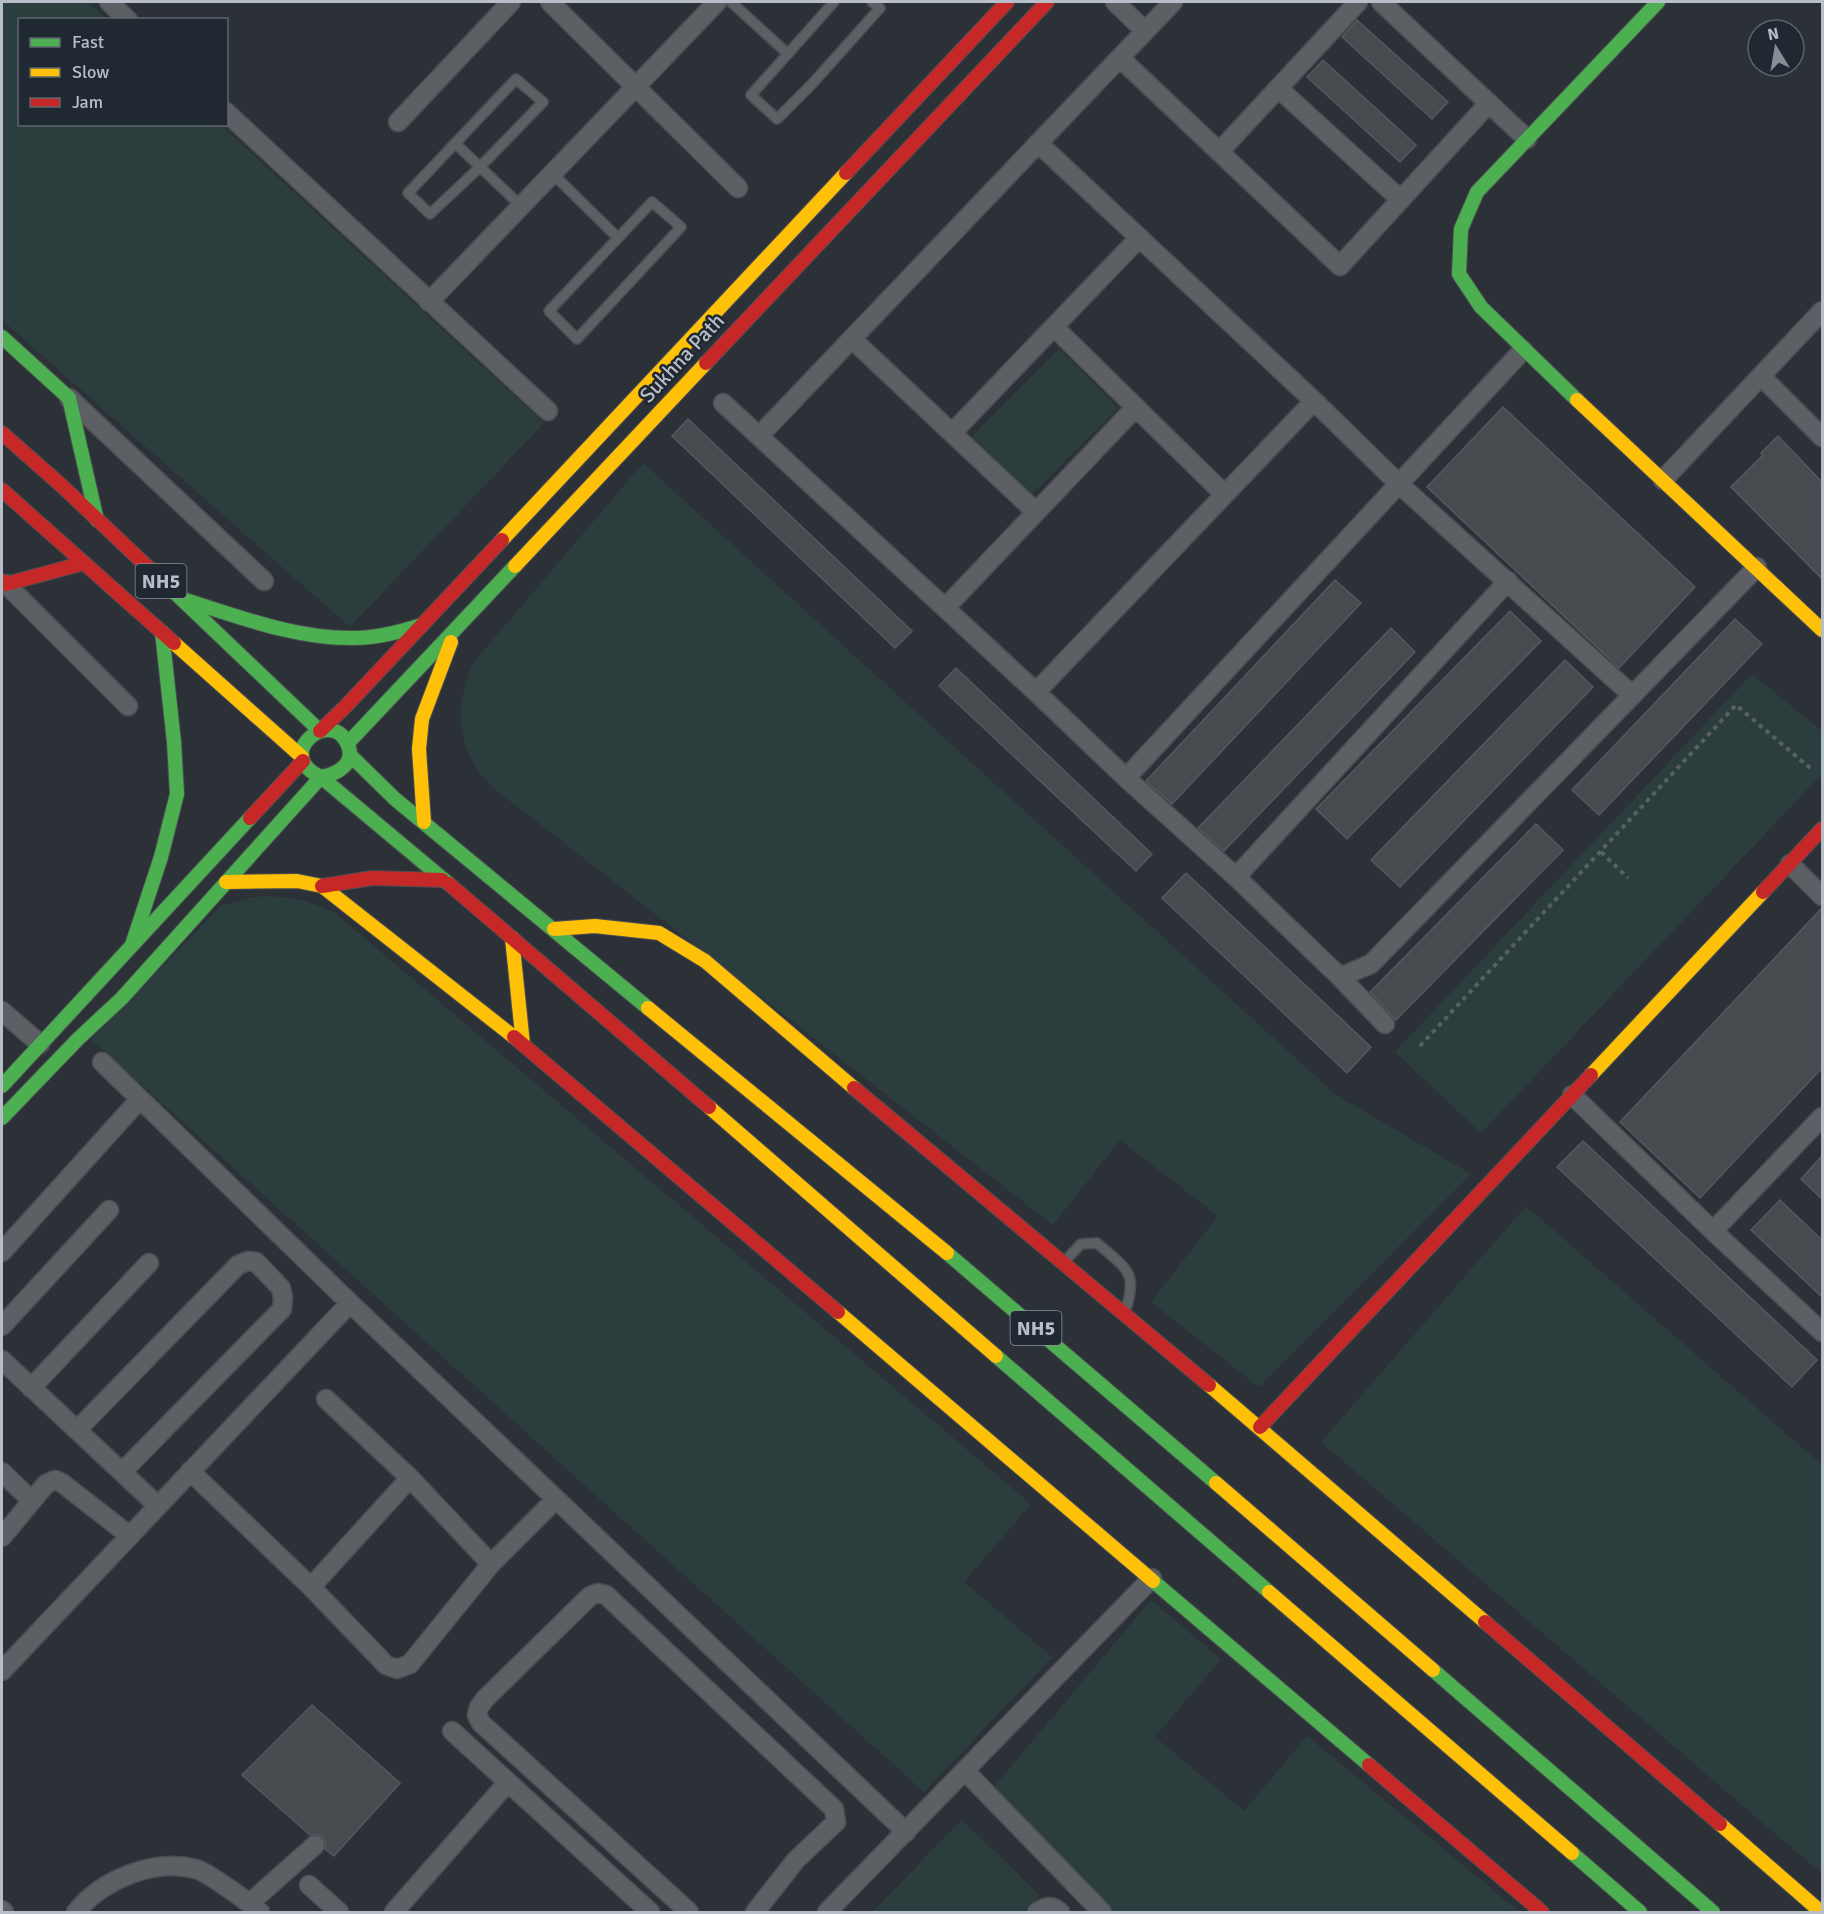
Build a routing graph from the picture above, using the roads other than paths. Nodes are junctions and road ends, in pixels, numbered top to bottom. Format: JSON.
{"nodes":[{"id":1,"x":109,"y":2,"type":"edge"},
{"id":2,"x":511,"y":2,"type":"edge"},
{"id":3,"x":550,"y":2,"type":"edge"},
{"id":4,"x":717,"y":2,"type":"edge"},
{"id":5,"x":731,"y":2,"type":"edge"},
{"id":6,"x":834,"y":2,"type":"edge"},
{"id":7,"x":872,"y":2,"type":"edge"},
{"id":8,"x":1007,"y":2,"type":"edge"},
{"id":9,"x":1047,"y":2,"type":"edge"},
{"id":10,"x":1115,"y":2,"type":"edge"},
{"id":11,"x":1173,"y":2,"type":"edge"},
{"id":12,"x":1358,"y":2,"type":"edge"},
{"id":13,"x":1381,"y":2,"type":"edge"},
{"id":14,"x":1658,"y":2,"type":"edge"},
{"id":15,"x":126,"y":18,"type":"edge"},
{"id":16,"x":1145,"y":31,"type":"junction"},
{"id":17,"x":788,"y":54,"type":"junction"},
{"id":18,"x":1120,"y":58,"type":"junction"},
{"id":19,"x":636,"y":85,"type":"junction"},
{"id":20,"x":1278,"y":88,"type":"junction"},
{"id":21,"x":1490,"y":103,"type":"junction"},
{"id":22,"x":228,"y":114,"type":"edge"},
{"id":23,"x":398,"y":122,"type":"dead end"},
{"id":24,"x":1527,"y":139,"type":"junction"},
{"id":25,"x":1038,"y":143,"type":"junction"},
{"id":26,"x":456,"y":144,"type":"junction"},
{"id":27,"x":1219,"y":152,"type":"junction"},
{"id":28,"x":480,"y":167,"type":"junction"},
{"id":29,"x":552,"y":173,"type":"junction"},
{"id":30,"x":738,"y":188,"type":"dead end"},
{"id":31,"x":1401,"y":200,"type":"junction"},
{"id":32,"x":521,"y":206,"type":"junction"},
{"id":33,"x":618,"y":238,"type":"junction"},
{"id":34,"x":1139,"y":238,"type":"junction"},
{"id":35,"x":429,"y":302,"type":"junction"},
{"id":36,"x":1822,"y":311,"type":"edge"},
{"id":37,"x":1054,"y":327,"type":"junction"},
{"id":38,"x":2,"y":337,"type":"edge"},
{"id":39,"x":852,"y":339,"type":"junction"},
{"id":40,"x":1523,"y":350,"type":"junction"},
{"id":41,"x":1761,"y":376,"type":"junction"},
{"id":42,"x":69,"y":398,"type":"junction"},
{"id":43,"x":1314,"y":400,"type":"junction"},
{"id":44,"x":723,"y":404,"type":"dead end"},
{"id":45,"x":1136,"y":407,"type":"junction"},
{"id":46,"x":548,"y":411,"type":"dead end"},
{"id":47,"x":2,"y":433,"type":"edge"},
{"id":48,"x":952,"y":433,"type":"junction"},
{"id":49,"x":759,"y":436,"type":"junction"},
{"id":50,"x":1822,"y":437,"type":"edge"},
{"id":51,"x":1663,"y":480,"type":"junction"},
{"id":52,"x":1399,"y":484,"type":"junction"},
{"id":53,"x":2,"y":490,"type":"edge"},
{"id":54,"x":1224,"y":494,"type":"junction"},
{"id":55,"x":1036,"y":512,"type":"junction"},
{"id":56,"x":97,"y":520,"type":"junction"},
{"id":57,"x":84,"y":563,"type":"junction"},
{"id":58,"x":1757,"y":567,"type":"junction"},
{"id":59,"x":264,"y":581,"type":"dead end"},
{"id":60,"x":1508,"y":581,"type":"junction"},
{"id":61,"x":4,"y":583,"type":"edge"},
{"id":62,"x":180,"y":599,"type":"junction"},
{"id":63,"x":945,"y":608,"type":"junction"},
{"id":64,"x":422,"y":626,"type":"junction"},
{"id":65,"x":458,"y":626,"type":"junction"},
{"id":66,"x":1822,"y":630,"type":"edge"},
{"id":67,"x":162,"y":632,"type":"junction"},
{"id":68,"x":1036,"y":692,"type":"junction"},
{"id":69,"x":1632,"y":695,"type":"junction"},
{"id":70,"x":128,"y":706,"type":"dead end"},
{"id":71,"x":320,"y":731,"type":"junction"},
{"id":72,"x":349,"y":749,"type":"junction"},
{"id":73,"x":302,"y":759,"type":"junction"},
{"id":74,"x":321,"y":777,"type":"junction"},
{"id":75,"x":1126,"y":778,"type":"junction"},
{"id":76,"x":424,"y":822,"type":"junction"},
{"id":77,"x":1822,"y":829,"type":"edge"},
{"id":78,"x":1790,"y":864,"type":"junction"},
{"id":79,"x":1236,"y":877,"type":"junction"},
{"id":80,"x":442,"y":880,"type":"junction"},
{"id":81,"x":226,"y":882,"type":"junction"},
{"id":82,"x":322,"y":886,"type":"junction"},
{"id":83,"x":1822,"y":896,"type":"edge"},
{"id":84,"x":554,"y":929,"type":"junction"},
{"id":85,"x":512,"y":938,"type":"junction"},
{"id":86,"x":132,"y":945,"type":"junction"},
{"id":87,"x":1340,"y":977,"type":"junction"},
{"id":88,"x":2,"y":1011,"type":"edge"},
{"id":89,"x":1384,"y":1024,"type":"dead end"},
{"id":90,"x":40,"y":1044,"type":"junction"},
{"id":91,"x":523,"y":1044,"type":"junction"},
{"id":92,"x":102,"y":1062,"type":"dead end"},
{"id":93,"x":2,"y":1086,"type":"edge"},
{"id":94,"x":1572,"y":1095,"type":"junction"},
{"id":95,"x":140,"y":1099,"type":"junction"},
{"id":96,"x":1822,"y":1117,"type":"edge"},
{"id":97,"x":2,"y":1118,"type":"edge"},
{"id":98,"x":109,"y":1210,"type":"dead end"},
{"id":99,"x":1713,"y":1231,"type":"junction"},
{"id":100,"x":2,"y":1252,"type":"edge"},
{"id":101,"x":149,"y":1263,"type":"dead end"},
{"id":102,"x":1063,"y":1263,"type":"junction"},
{"id":103,"x":350,"y":1303,"type":"junction"},
{"id":104,"x":1124,"y":1314,"type":"junction"},
{"id":105,"x":2,"y":1326,"type":"edge"},
{"id":106,"x":1822,"y":1332,"type":"edge"},
{"id":107,"x":2,"y":1360,"type":"edge"},
{"id":108,"x":31,"y":1388,"type":"junction"},
{"id":109,"x":326,"y":1399,"type":"dead end"},
{"id":110,"x":1260,"y":1427,"type":"junction"},
{"id":111,"x":77,"y":1430,"type":"junction"},
{"id":112,"x":190,"y":1471,"type":"junction"},
{"id":113,"x":2,"y":1472,"type":"edge"},
{"id":114,"x":122,"y":1472,"type":"junction"},
{"id":115,"x":410,"y":1478,"type":"junction"},
{"id":116,"x":556,"y":1499,"type":"junction"},
{"id":117,"x":32,"y":1501,"type":"junction"},
{"id":118,"x":157,"y":1505,"type":"junction"},
{"id":119,"x":130,"y":1536,"type":"junction"},
{"id":120,"x":2,"y":1537,"type":"edge"},
{"id":121,"x":491,"y":1564,"type":"junction"},
{"id":122,"x":1152,"y":1578,"type":"junction"},
{"id":123,"x":311,"y":1587,"type":"junction"},
{"id":124,"x":2,"y":1671,"type":"edge"},
{"id":125,"x":452,"y":1731,"type":"dead end"},
{"id":126,"x":965,"y":1771,"type":"junction"},
{"id":127,"x":508,"y":1782,"type":"junction"},
{"id":128,"x":906,"y":1832,"type":"junction"},
{"id":129,"x":315,"y":1845,"type":"dead end"},
{"id":130,"x":309,"y":1885,"type":"dead end"},
{"id":131,"x":1796,"y":1892,"type":"junction"},
{"id":132,"x":255,"y":1908,"type":"edge"},
{"id":133,"x":643,"y":1910,"type":"edge"},
{"id":134,"x":76,"y":1912,"type":"edge"},
{"id":135,"x":339,"y":1912,"type":"edge"},
{"id":136,"x":394,"y":1912,"type":"edge"},
{"id":137,"x":689,"y":1912,"type":"edge"},
{"id":138,"x":755,"y":1912,"type":"edge"},
{"id":139,"x":827,"y":1912,"type":"edge"},
{"id":140,"x":1037,"y":1912,"type":"edge"},
{"id":141,"x":1060,"y":1912,"type":"edge"},
{"id":142,"x":1102,"y":1912,"type":"edge"},
{"id":143,"x":1542,"y":1912,"type":"edge"},
{"id":144,"x":1640,"y":1912,"type":"edge"},
{"id":145,"x":1713,"y":1912,"type":"edge"},
{"id":146,"x":1802,"y":1912,"type":"edge"},
{"id":147,"x":1821,"y":1912,"type":"edge"}],
"edges":[{"from":1,"to":15,"type":"street"},
{"from":2,"to":23,"type":"street"},
{"from":3,"to":19,"type":"street"},
{"from":4,"to":19,"type":"street"},
{"from":5,"to":17,"type":"lane"},
{"from":6,"to":17,"type":"lane"},
{"from":7,"to":17,"type":"lane"},
{"from":8,"to":64,"type":"main road","name":"Sukhna Path"},
{"from":9,"to":65,"type":"main road","name":"Sukhna Path"},
{"from":10,"to":16,"type":"street"},
{"from":11,"to":16,"type":"street"},
{"from":12,"to":20,"type":"street"},
{"from":13,"to":21,"type":"street"},
{"from":14,"to":24,"type":"main road"},
{"from":16,"to":18,"type":"street"},
{"from":18,"to":25,"type":"street"},
{"from":18,"to":27,"type":"street"},
{"from":19,"to":29,"type":"street"},
{"from":19,"to":30,"type":"street"},
{"from":20,"to":27,"type":"street"},
{"from":20,"to":31,"type":"street"},
{"from":21,"to":24,"type":"street"},
{"from":21,"to":31,"type":"street"},
{"from":22,"to":35,"type":"street"},
{"from":24,"to":40,"type":"main road"},
{"from":25,"to":34,"type":"street"},
{"from":25,"to":39,"type":"street"},
{"from":26,"to":28,"type":"lane"},
{"from":26,"to":28,"type":"lane"},
{"from":26,"to":28,"type":"lane"},
{"from":27,"to":31,"type":"street"},
{"from":28,"to":32,"type":"lane"},
{"from":29,"to":32,"type":"street"},
{"from":29,"to":33,"type":"lane"},
{"from":32,"to":35,"type":"street"},
{"from":33,"to":33,"type":"lane"},
{"from":34,"to":37,"type":"street"},
{"from":34,"to":43,"type":"street"},
{"from":35,"to":46,"type":"street"},
{"from":36,"to":41,"type":"street"},
{"from":37,"to":45,"type":"street"},
{"from":37,"to":48,"type":"street"},
{"from":38,"to":42,"type":"main road"},
{"from":39,"to":48,"type":"street"},
{"from":39,"to":49,"type":"street"},
{"from":40,"to":51,"type":"main road"},
{"from":40,"to":52,"type":"street"},
{"from":41,"to":50,"type":"street"},
{"from":41,"to":51,"type":"street"},
{"from":42,"to":56,"type":"main road"},
{"from":42,"to":59,"type":"street"},
{"from":43,"to":52,"type":"street"},
{"from":43,"to":54,"type":"street"},
{"from":44,"to":49,"type":"street"},
{"from":45,"to":54,"type":"street"},
{"from":45,"to":55,"type":"street"},
{"from":47,"to":56,"type":"main road","number":"NH5"},
{"from":48,"to":55,"type":"street"},
{"from":49,"to":63,"type":"street"},
{"from":51,"to":58,"type":"main road"},
{"from":52,"to":60,"type":"street"},
{"from":52,"to":75,"type":"street"},
{"from":53,"to":57,"type":"main road","number":"NH5"},
{"from":54,"to":68,"type":"street"},
{"from":55,"to":63,"type":"street"},
{"from":56,"to":62,"type":"main road","number":"NH5"},
{"from":57,"to":61,"type":"main road"},
{"from":57,"to":67,"type":"main road","number":"NH5"},
{"from":58,"to":66,"type":"main road"},
{"from":58,"to":69,"type":"street"},
{"from":60,"to":69,"type":"street"},
{"from":60,"to":79,"type":"street"},
{"from":61,"to":70,"type":"street"},
{"from":62,"to":64,"type":"main road"},
{"from":62,"to":71,"type":"main road","number":"NH5"},
{"from":63,"to":68,"type":"street"},
{"from":64,"to":71,"type":"main road","name":"Sukhna Path"},
{"from":65,"to":72,"type":"main road","name":"Sukhna Path"},
{"from":65,"to":76,"type":"main road"},
{"from":67,"to":73,"type":"main road","number":"NH5"},
{"from":67,"to":86,"type":"main road"},
{"from":68,"to":75,"type":"street"},
{"from":69,"to":87,"type":"street"},
{"from":71,"to":72,"type":"main road","number":"NH5"},
{"from":71,"to":73,"type":"main road"},
{"from":72,"to":74,"type":"main road"},
{"from":72,"to":76,"type":"main road","number":"NH5"},
{"from":73,"to":74,"type":"main road","number":"NH5"},
{"from":73,"to":86,"type":"main road"},
{"from":74,"to":80,"type":"main road","number":"NH5"},
{"from":74,"to":81,"type":"main road"},
{"from":75,"to":79,"type":"street"},
{"from":76,"to":84,"type":"main road","number":"NH5"},
{"from":77,"to":78,"type":"main road"},
{"from":78,"to":83,"type":"street"},
{"from":78,"to":94,"type":"main road"},
{"from":79,"to":87,"type":"street"},
{"from":80,"to":82,"type":"main road"},
{"from":80,"to":85,"type":"main road","number":"NH5"},
{"from":81,"to":82,"type":"main road"},
{"from":81,"to":97,"type":"main road"},
{"from":82,"to":91,"type":"main road"},
{"from":84,"to":102,"type":"main road"},
{"from":84,"to":145,"type":"main road","number":"NH5"},
{"from":85,"to":91,"type":"main road"},
{"from":85,"to":144,"type":"main road","number":"NH5"},
{"from":86,"to":90,"type":"main road"},
{"from":87,"to":89,"type":"street"},
{"from":88,"to":90,"type":"street"},
{"from":90,"to":93,"type":"main road"},
{"from":91,"to":122,"type":"main road"},
{"from":92,"to":95,"type":"street"},
{"from":94,"to":99,"type":"street"},
{"from":94,"to":110,"type":"main road"},
{"from":95,"to":100,"type":"street"},
{"from":95,"to":103,"type":"street"},
{"from":96,"to":99,"type":"street"},
{"from":98,"to":105,"type":"street"},
{"from":99,"to":106,"type":"street"},
{"from":101,"to":108,"type":"street"},
{"from":102,"to":104,"type":"main road"},
{"from":102,"to":104,"type":"lane"},
{"from":103,"to":112,"type":"street"},
{"from":103,"to":116,"type":"street"},
{"from":104,"to":110,"type":"main road"},
{"from":107,"to":108,"type":"street"},
{"from":108,"to":111,"type":"street"},
{"from":109,"to":115,"type":"street"},
{"from":110,"to":131,"type":"main road"},
{"from":111,"to":114,"type":"street"},
{"from":111,"to":114,"type":"street"},
{"from":112,"to":118,"type":"street"},
{"from":112,"to":123,"type":"street"},
{"from":113,"to":117,"type":"street"},
{"from":114,"to":118,"type":"street"},
{"from":115,"to":121,"type":"street"},
{"from":115,"to":123,"type":"street"},
{"from":116,"to":121,"type":"street"},
{"from":116,"to":128,"type":"street"},
{"from":117,"to":119,"type":"street"},
{"from":117,"to":120,"type":"street"},
{"from":118,"to":119,"type":"street"},
{"from":119,"to":124,"type":"street"},
{"from":121,"to":123,"type":"street"},
{"from":122,"to":126,"type":"street"},
{"from":122,"to":143,"type":"main road"},
{"from":125,"to":127,"type":"street"},
{"from":126,"to":128,"type":"street"},
{"from":126,"to":142,"type":"street"},
{"from":127,"to":133,"type":"street"},
{"from":127,"to":136,"type":"street"},
{"from":128,"to":139,"type":"street"},
{"from":129,"to":132,"type":"street"},
{"from":130,"to":135,"type":"street"},
{"from":131,"to":146,"type":"main road"},
{"from":131,"to":147,"type":"main road"},
{"from":132,"to":134,"type":"street"},
{"from":137,"to":138,"type":"street"},
{"from":140,"to":141,"type":"street"}]}
